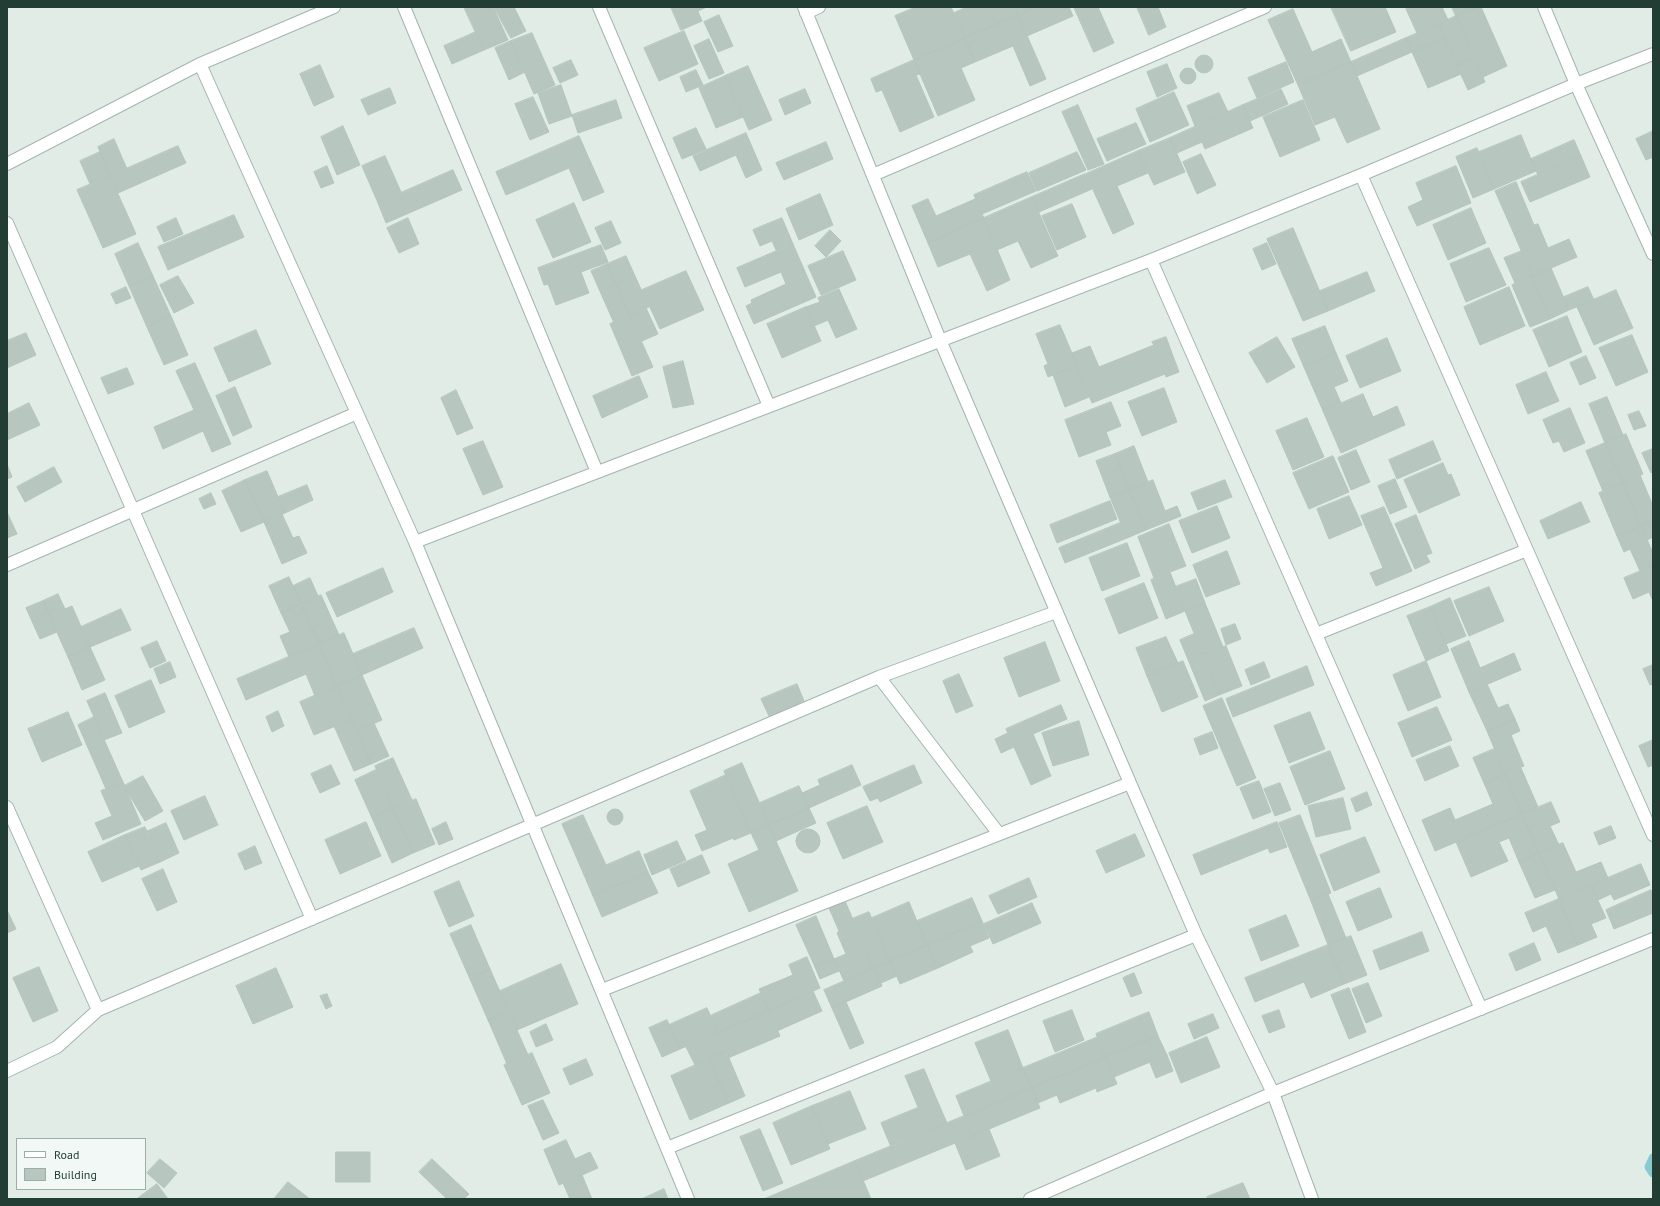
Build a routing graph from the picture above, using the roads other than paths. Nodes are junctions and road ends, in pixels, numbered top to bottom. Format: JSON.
{"nodes":[{"id":1,"x":334,"y":7,"type":"edge"},
{"id":2,"x":404,"y":7,"type":"edge"},
{"id":3,"x":599,"y":7,"type":"edge"},
{"id":4,"x":819,"y":7,"type":"edge"},
{"id":5,"x":1265,"y":7,"type":"edge"},
{"id":6,"x":1544,"y":7,"type":"edge"},
{"id":7,"x":805,"y":10,"type":"edge"},
{"id":8,"x":1653,"y":54,"type":"edge"},
{"id":9,"x":200,"y":64,"type":"junction"},
{"id":10,"x":1576,"y":84,"type":"junction"},
{"id":11,"x":7,"y":164,"type":"edge"},
{"id":12,"x":873,"y":175,"type":"junction"},
{"id":13,"x":1361,"y":175,"type":"junction"},
{"id":14,"x":7,"y":222,"type":"edge"},
{"id":15,"x":1653,"y":254,"type":"edge"},
{"id":16,"x":1151,"y":260,"type":"junction"},
{"id":17,"x":940,"y":340,"type":"junction"},
{"id":18,"x":769,"y":406,"type":"junction"},
{"id":19,"x":357,"y":413,"type":"junction"},
{"id":20,"x":597,"y":472,"type":"junction"},
{"id":21,"x":133,"y":510,"type":"junction"},
{"id":22,"x":415,"y":542,"type":"junction"},
{"id":23,"x":1527,"y":550,"type":"junction"},
{"id":24,"x":7,"y":565,"type":"edge"},
{"id":25,"x":1056,"y":612,"type":"junction"},
{"id":26,"x":1316,"y":634,"type":"junction"},
{"id":27,"x":879,"y":678,"type":"junction"},
{"id":28,"x":1130,"y":783,"type":"junction"},
{"id":29,"x":7,"y":807,"type":"edge"},
{"id":30,"x":533,"y":825,"type":"junction"},
{"id":31,"x":1000,"y":834,"type":"junction"},
{"id":32,"x":1653,"y":835,"type":"edge"},
{"id":33,"x":312,"y":919,"type":"junction"},
{"id":34,"x":1196,"y":935,"type":"junction"},
{"id":35,"x":1653,"y":939,"type":"edge"},
{"id":36,"x":602,"y":990,"type":"junction"},
{"id":37,"x":1481,"y":1009,"type":"junction"},
{"id":38,"x":98,"y":1010,"type":"junction"},
{"id":39,"x":7,"y":1071,"type":"edge"},
{"id":40,"x":1273,"y":1094,"type":"junction"},
{"id":41,"x":667,"y":1148,"type":"junction"},
{"id":42,"x":688,"y":1199,"type":"edge"},
{"id":43,"x":1030,"y":1199,"type":"edge"},
{"id":44,"x":1312,"y":1199,"type":"edge"}],
"edges":[{"from":1,"to":9,"type":"street"},
{"from":2,"to":20,"type":"street"},
{"from":3,"to":18,"type":"street"},
{"from":4,"to":7,"type":"street"},
{"from":5,"to":12,"type":"street"},
{"from":6,"to":10,"type":"street"},
{"from":7,"to":12,"type":"street"},
{"from":8,"to":10,"type":"street"},
{"from":9,"to":11,"type":"street"},
{"from":9,"to":19,"type":"street"},
{"from":10,"to":13,"type":"street"},
{"from":10,"to":15,"type":"street"},
{"from":12,"to":17,"type":"street"},
{"from":13,"to":16,"type":"street"},
{"from":13,"to":23,"type":"street"},
{"from":14,"to":21,"type":"street"},
{"from":16,"to":17,"type":"street"},
{"from":16,"to":26,"type":"street"},
{"from":17,"to":18,"type":"street"},
{"from":17,"to":25,"type":"street"},
{"from":18,"to":20,"type":"street"},
{"from":19,"to":21,"type":"street"},
{"from":19,"to":22,"type":"street"},
{"from":20,"to":22,"type":"street"},
{"from":21,"to":24,"type":"street"},
{"from":21,"to":33,"type":"street"},
{"from":22,"to":30,"type":"street"},
{"from":23,"to":26,"type":"street"},
{"from":23,"to":32,"type":"street"},
{"from":25,"to":27,"type":"street"},
{"from":25,"to":28,"type":"street"},
{"from":26,"to":37,"type":"street"},
{"from":27,"to":30,"type":"street"},
{"from":27,"to":31,"type":"street"},
{"from":28,"to":31,"type":"street"},
{"from":28,"to":34,"type":"street"},
{"from":29,"to":38,"type":"street"},
{"from":30,"to":33,"type":"street"},
{"from":30,"to":36,"type":"street"},
{"from":31,"to":36,"type":"street"},
{"from":33,"to":38,"type":"street"},
{"from":34,"to":40,"type":"street"},
{"from":34,"to":41,"type":"street"},
{"from":35,"to":37,"type":"street"},
{"from":36,"to":41,"type":"street"},
{"from":37,"to":40,"type":"street"},
{"from":38,"to":39,"type":"street"},
{"from":40,"to":43,"type":"street"},
{"from":40,"to":44,"type":"street"},
{"from":41,"to":42,"type":"street"}]}
